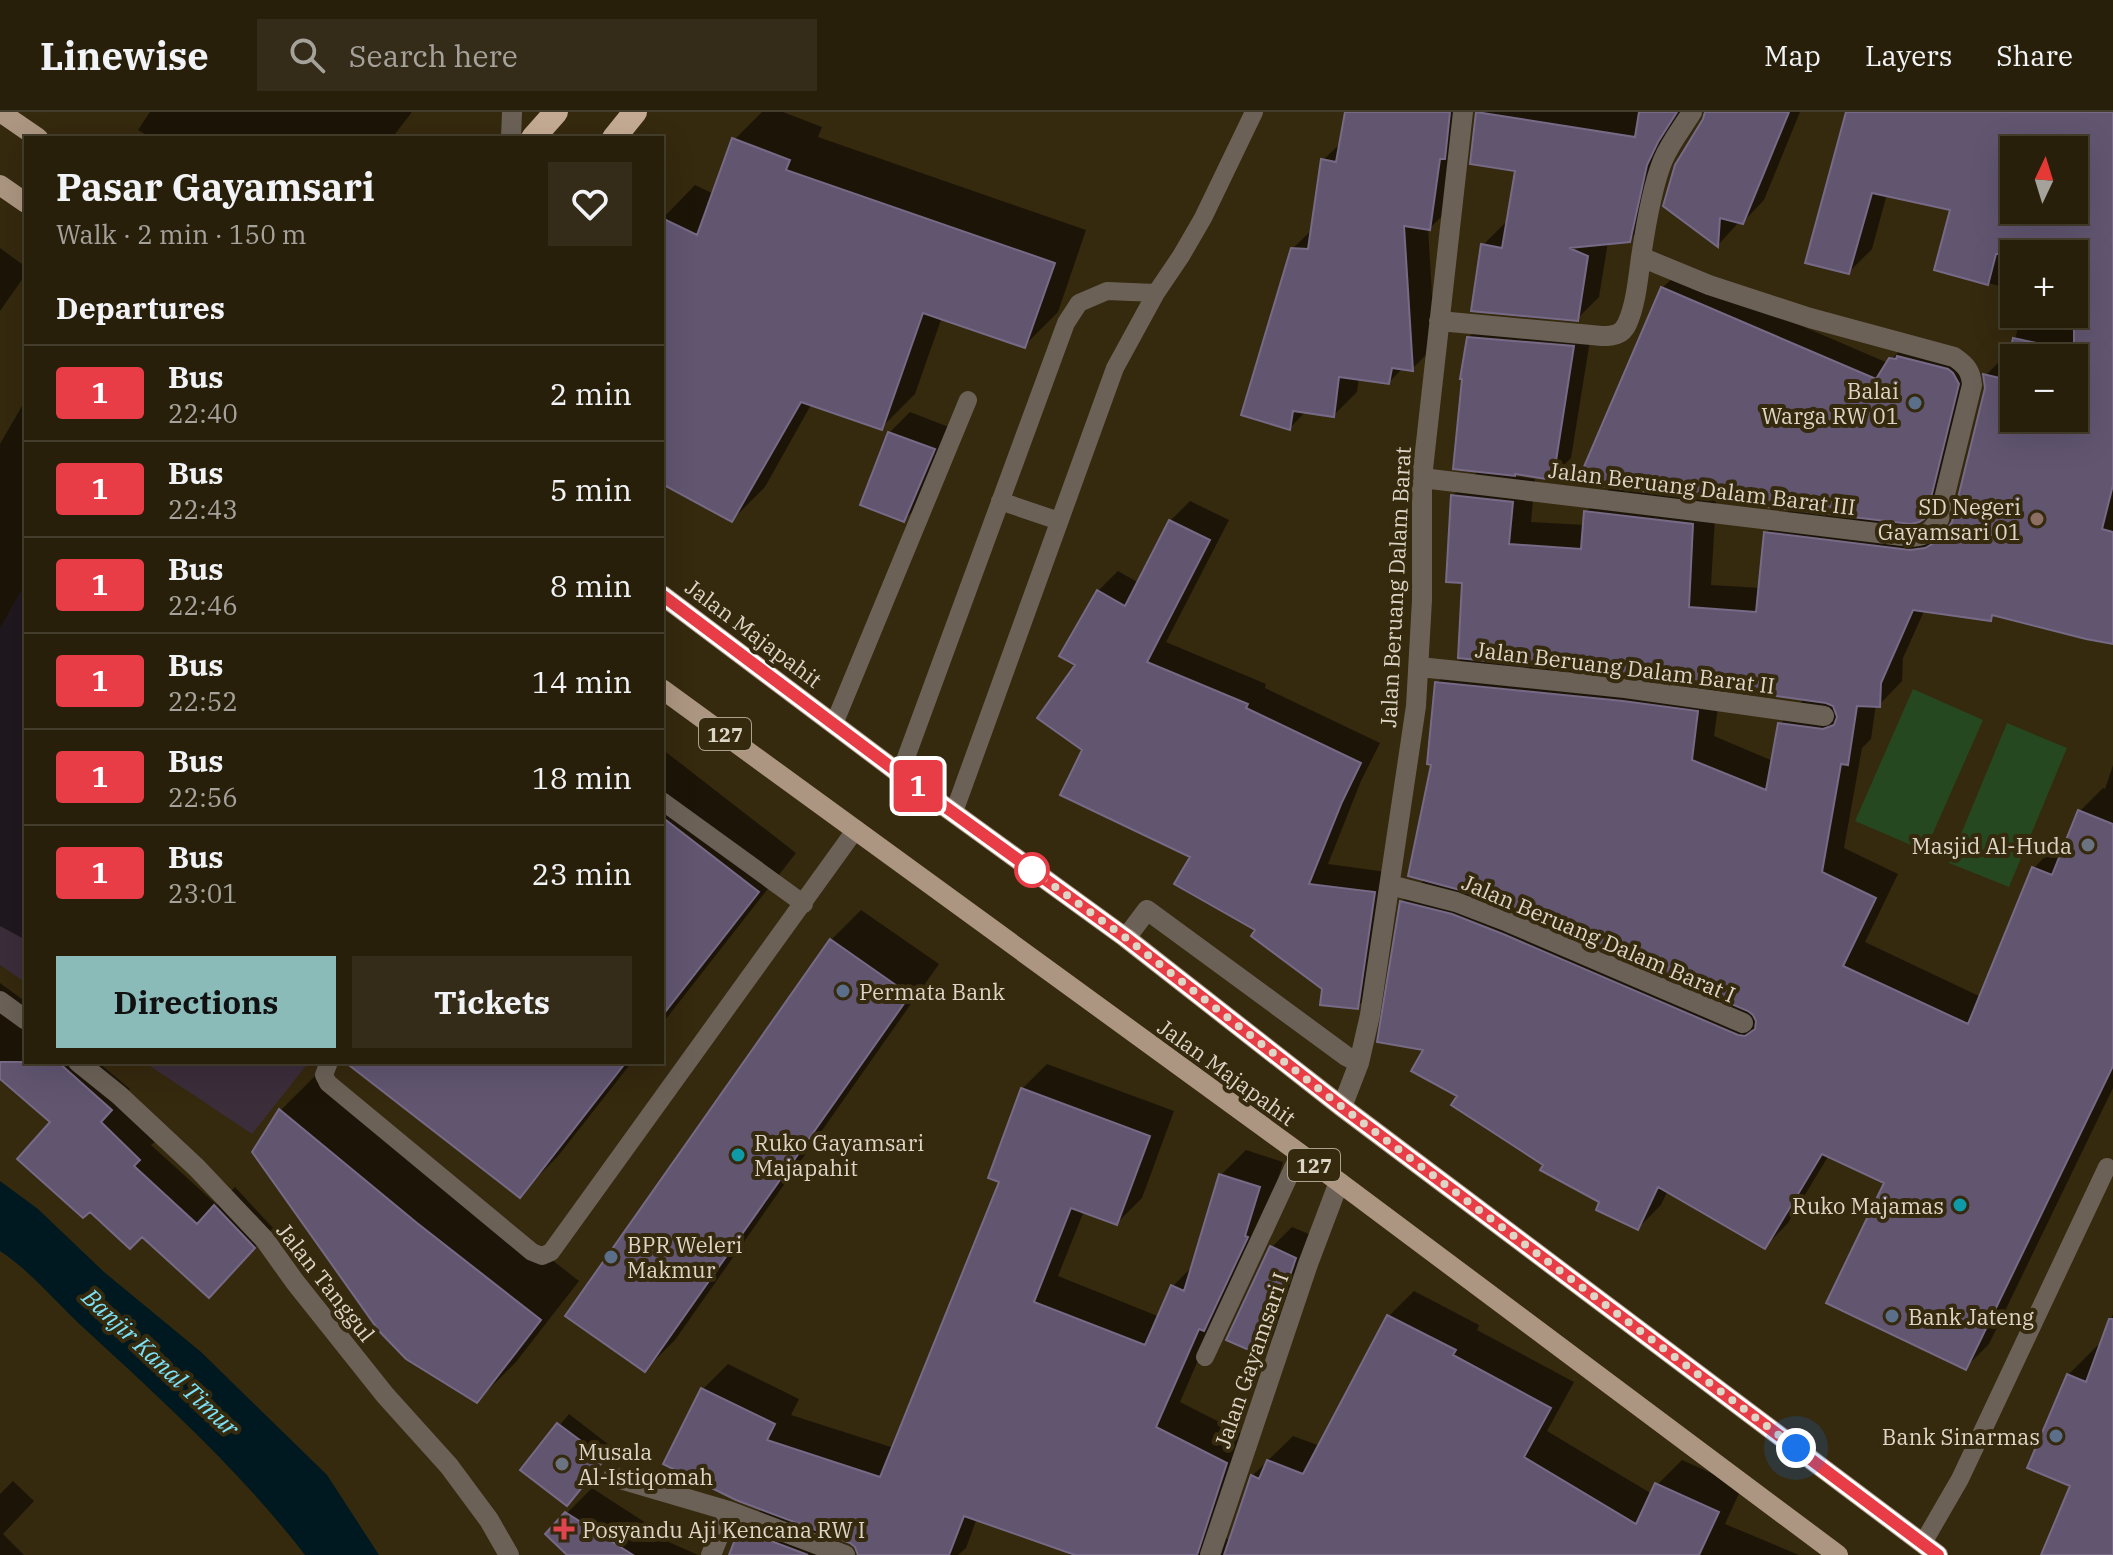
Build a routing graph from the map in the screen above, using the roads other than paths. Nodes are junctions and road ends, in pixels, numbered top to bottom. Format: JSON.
{"nodes":[{"id":1,"x":0,"y":112,"type":"edge"},
{"id":2,"x":512,"y":112,"type":"edge"},
{"id":3,"x":556,"y":112,"type":"edge"},
{"id":4,"x":635,"y":112,"type":"edge"},
{"id":5,"x":1254,"y":112,"type":"edge"},
{"id":6,"x":1463,"y":112,"type":"edge"},
{"id":7,"x":1692,"y":112,"type":"edge"},
{"id":8,"x":35,"y":136,"type":"edge"},
{"id":9,"x":511,"y":136,"type":"edge"},
{"id":10,"x":535,"y":136,"type":"edge"},
{"id":11,"x":616,"y":136,"type":"edge"},
{"id":12,"x":0,"y":185,"type":"edge"},
{"id":13,"x":24,"y":202,"type":"edge"},
{"id":14,"x":1641,"y":257,"type":"junction"},
{"id":15,"x":1156,"y":293,"type":"junction"},
{"id":16,"x":1439,"y":321,"type":"junction"},
{"id":17,"x":968,"y":400,"type":"dead end"},
{"id":18,"x":1422,"y":478,"type":"junction"},
{"id":19,"x":1000,"y":501,"type":"junction"},
{"id":20,"x":1059,"y":521,"type":"junction"},
{"id":21,"x":664,"y":596,"type":"edge"},
{"id":22,"x":1419,"y":667,"type":"junction"},
{"id":23,"x":664,"y":690,"type":"edge"},
{"id":24,"x":1824,"y":716,"type":"dead end"},
{"id":25,"x":834,"y":724,"type":"junction"},
{"id":26,"x":900,"y":774,"type":"junction"},
{"id":27,"x":664,"y":802,"type":"edge"},
{"id":28,"x":954,"y":812,"type":"junction"},
{"id":29,"x":856,"y":829,"type":"junction"},
{"id":30,"x":1390,"y":885,"type":"junction"},
{"id":31,"x":804,"y":904,"type":"junction"},
{"id":32,"x":1126,"y":938,"type":"junction"},
{"id":33,"x":0,"y":1001,"type":"edge"},
{"id":34,"x":24,"y":1019,"type":"edge"},
{"id":35,"x":1743,"y":1023,"type":"dead end"},
{"id":36,"x":1359,"y":1063,"type":"junction"},
{"id":37,"x":80,"y":1064,"type":"edge"},
{"id":38,"x":328,"y":1064,"type":"edge"},
{"id":39,"x":1342,"y":1107,"type":"junction"},
{"id":40,"x":1299,"y":1155,"type":"junction"},
{"id":41,"x":2107,"y":1167,"type":"dead end"},
{"id":42,"x":1339,"y":1182,"type":"junction"},
{"id":43,"x":1205,"y":1357,"type":"dead end"},
{"id":44,"x":613,"y":1477,"type":"dead end"},
{"id":45,"x":729,"y":1511,"type":"junction"},
{"id":46,"x":1930,"y":1549,"type":"edge"},
{"id":47,"x":509,"y":1555,"type":"edge"},
{"id":48,"x":711,"y":1555,"type":"edge"},
{"id":49,"x":845,"y":1555,"type":"edge"},
{"id":50,"x":1210,"y":1555,"type":"edge"},
{"id":51,"x":1838,"y":1555,"type":"edge"}],
"edges":[{"from":1,"to":8,"type":"main road"},
{"from":2,"to":9,"type":"street"},
{"from":3,"to":10,"type":"highway"},
{"from":4,"to":11,"type":"highway"},
{"from":5,"to":15,"type":"lane"},
{"from":6,"to":16,"type":"street","name":"Jalan Beruang Dalam Barat"},
{"from":7,"to":14,"type":"street"},
{"from":12,"to":13,"type":"main road"},
{"from":14,"to":16,"type":"street"},
{"from":14,"to":18,"type":"street","name":"Jalan Beruang Dalam Barat III"},
{"from":15,"to":19,"type":"lane"},
{"from":15,"to":20,"type":"lane"},
{"from":16,"to":18,"type":"street","name":"Jalan Beruang Dalam Barat"},
{"from":17,"to":25,"type":"lane"},
{"from":18,"to":22,"type":"street","name":"Jalan Beruang Dalam Barat"},
{"from":19,"to":20,"type":"lane"},
{"from":19,"to":26,"type":"lane"},
{"from":20,"to":28,"type":"lane"},
{"from":21,"to":25,"type":"main road","name":"Jalan Majapahit"},
{"from":22,"to":24,"type":"street","name":"Jalan Beruang Dalam Barat II"},
{"from":22,"to":30,"type":"street","name":"Jalan Beruang Dalam Barat"},
{"from":23,"to":29,"type":"main road","name":"Jalan Majapahit","number":"127"},
{"from":25,"to":26,"type":"main road","name":"Jalan Majapahit"},
{"from":26,"to":28,"type":"main road","name":"Jalan Majapahit"},
{"from":27,"to":31,"type":"lane"},
{"from":28,"to":32,"type":"main road","name":"Jalan Majapahit"},
{"from":29,"to":31,"type":"lane"},
{"from":29,"to":40,"type":"main road","name":"Jalan Majapahit","number":"127"},
{"from":30,"to":35,"type":"street","name":"Jalan Beruang Dalam Barat I"},
{"from":30,"to":36,"type":"street","name":"Jalan Beruang Dalam Barat"},
{"from":31,"to":38,"type":"lane"},
{"from":32,"to":36,"type":"street"},
{"from":32,"to":39,"type":"main road","name":"Jalan Majapahit"},
{"from":33,"to":34,"type":"street"},
{"from":36,"to":39,"type":"street","name":"Jalan Beruang Dalam Barat"},
{"from":37,"to":47,"type":"street","name":"Jalan Tanggul"},
{"from":39,"to":46,"type":"main road","name":"Jalan Majapahit"},
{"from":40,"to":42,"type":"main road","name":"Jalan Majapahit","number":"127"},
{"from":40,"to":43,"type":"lane"},
{"from":41,"to":46,"type":"lane"},
{"from":42,"to":50,"type":"street","name":"Jalan Gayamsari I"},
{"from":42,"to":51,"type":"main road","name":"Jalan Majapahit","number":"127"},
{"from":44,"to":45,"type":"street"},
{"from":45,"to":48,"type":"street"},
{"from":45,"to":49,"type":"street"}]}
